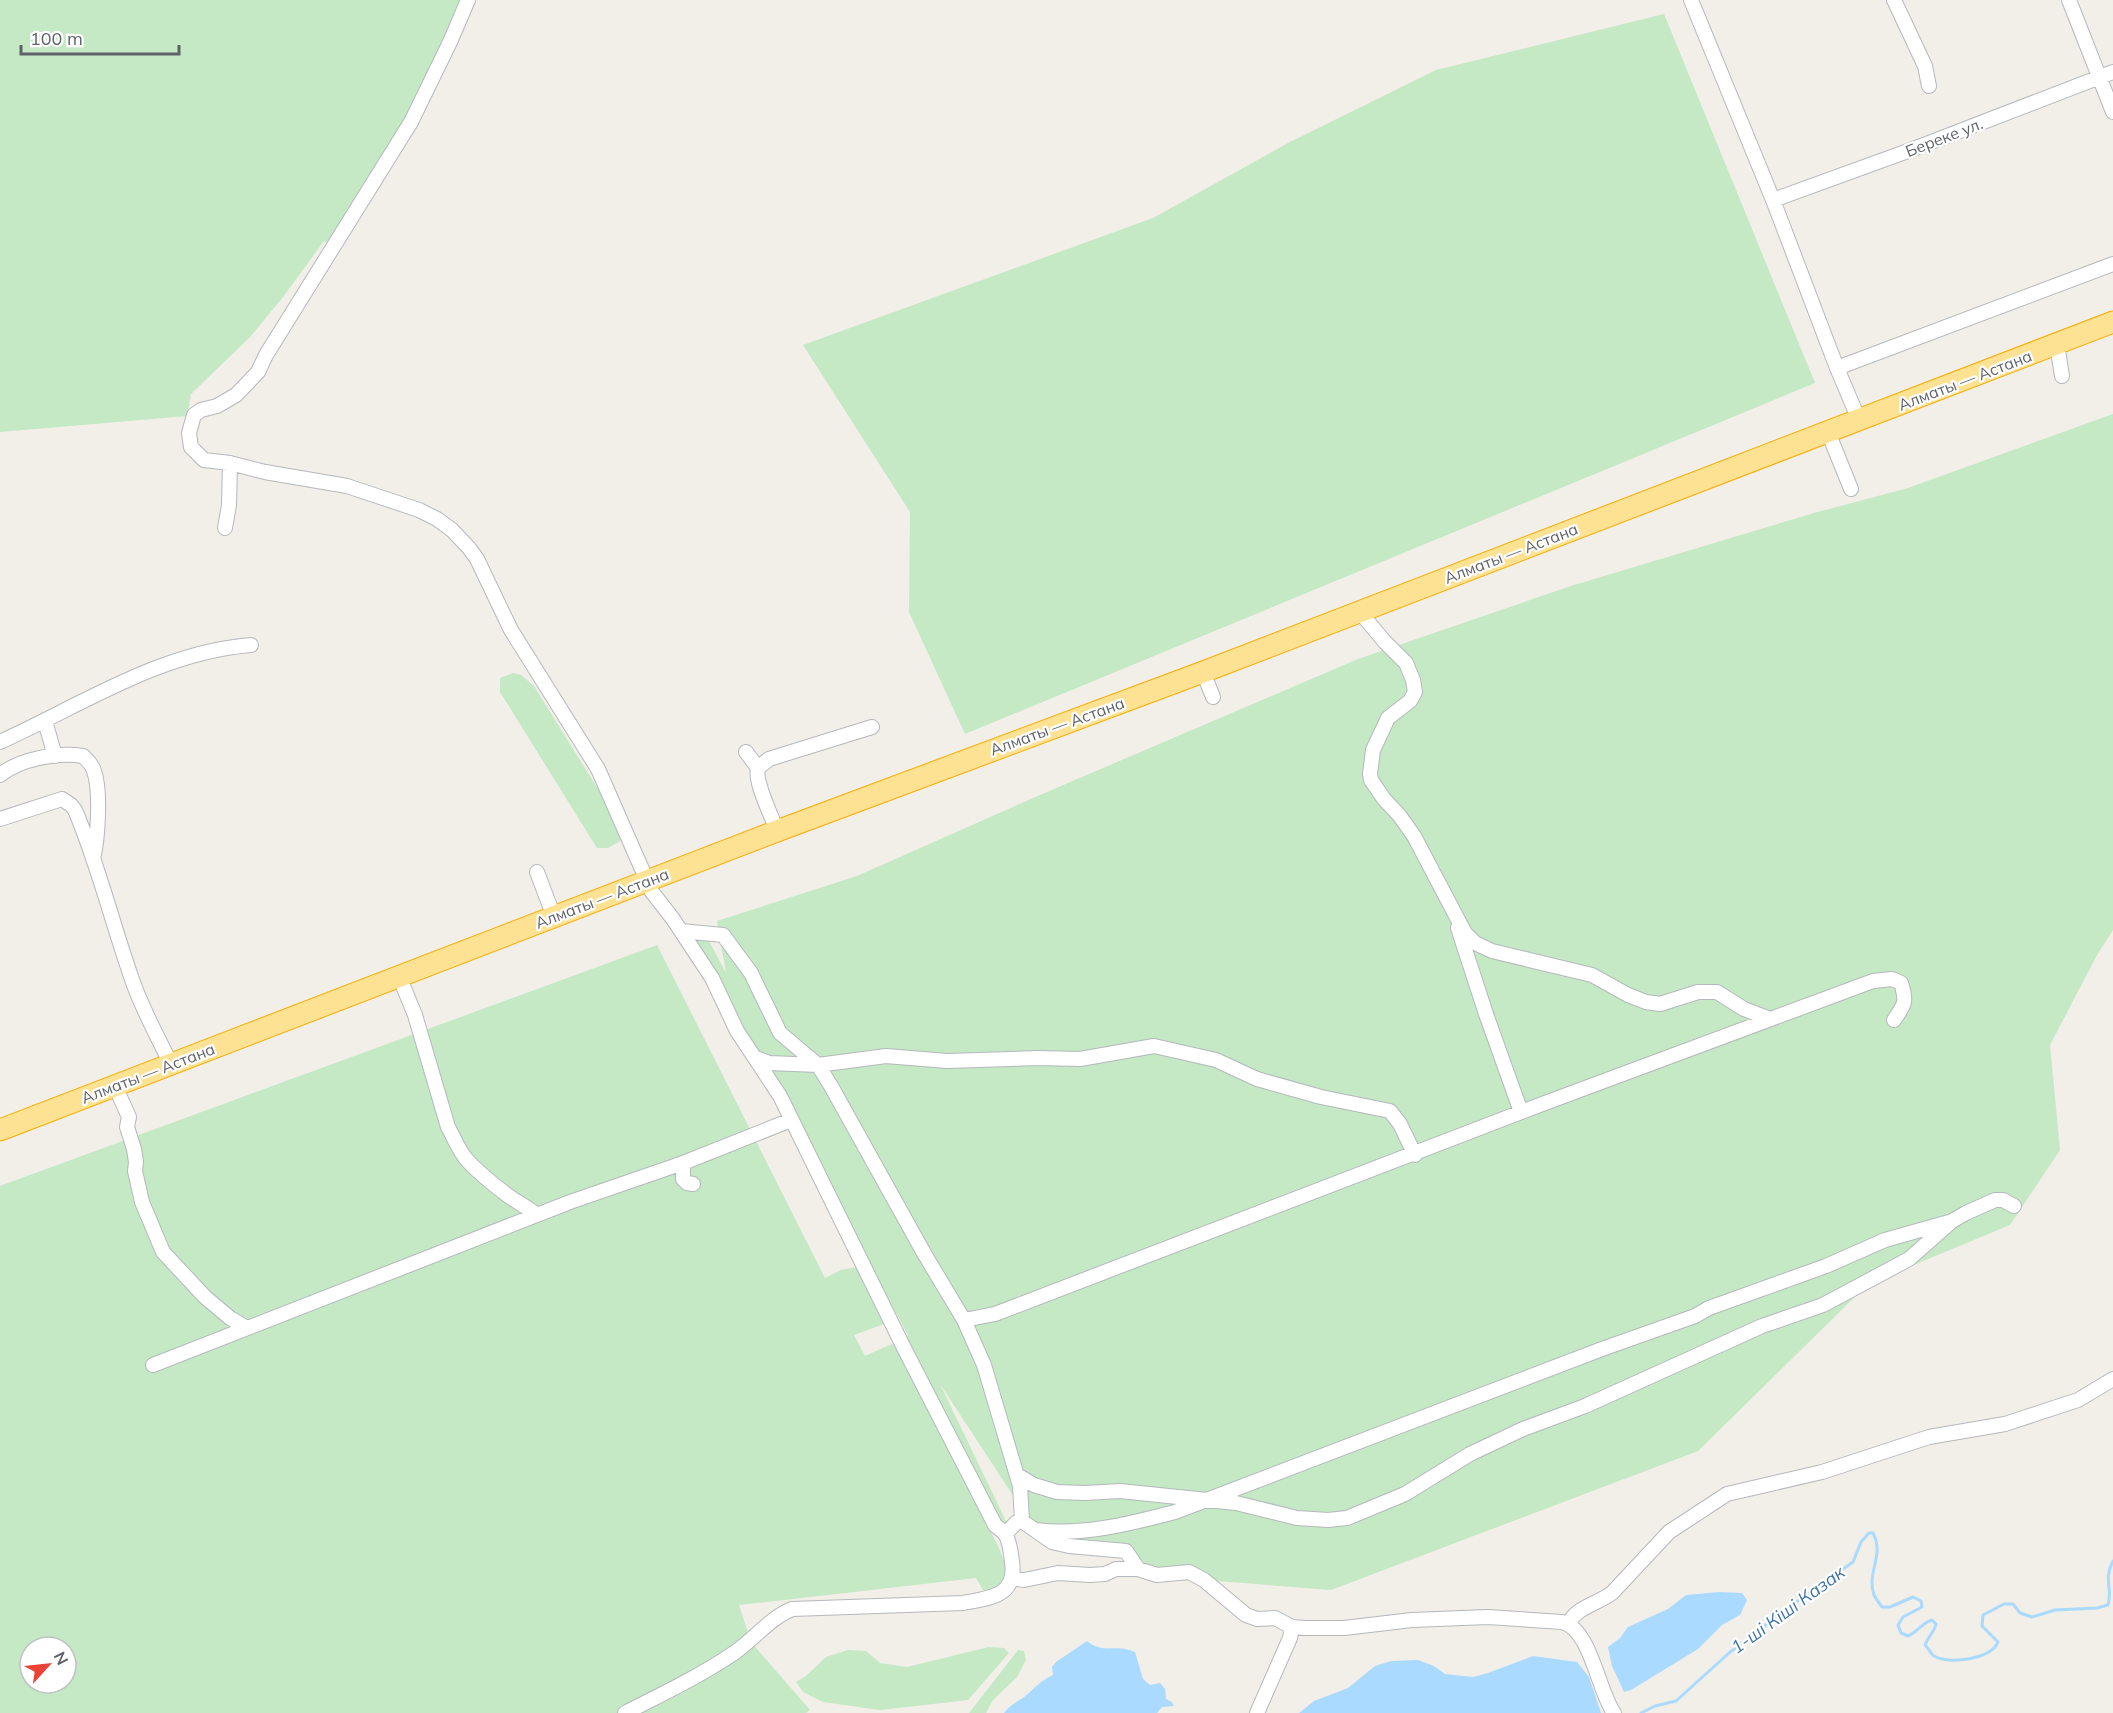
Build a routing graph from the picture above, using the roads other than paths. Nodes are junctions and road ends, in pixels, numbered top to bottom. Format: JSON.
{"nodes":[{"id":1,"x":468,"y":0,"type":"edge"},
{"id":2,"x":1691,"y":0,"type":"edge"},
{"id":3,"x":1894,"y":0,"type":"edge"},
{"id":4,"x":2069,"y":0,"type":"edge"},
{"id":5,"x":2106,"y":75,"type":"edge"},
{"id":6,"x":1929,"y":86,"type":"dead end"},
{"id":7,"x":2113,"y":112,"type":"edge"},
{"id":8,"x":1773,"y":200,"type":"junction"},
{"id":9,"x":2113,"y":264,"type":"edge"},
{"id":10,"x":2113,"y":322,"type":"edge"},
{"id":11,"x":2057,"y":344,"type":"junction"},
{"id":12,"x":1837,"y":368,"type":"junction"},
{"id":13,"x":2061,"y":376,"type":"dead end"},
{"id":14,"x":1859,"y":420,"type":"junction"},
{"id":15,"x":1828,"y":432,"type":"junction"},
{"id":16,"x":230,"y":463,"type":"junction"},
{"id":17,"x":1851,"y":489,"type":"dead end"},
{"id":18,"x":225,"y":528,"type":"dead end"},
{"id":19,"x":1360,"y":612,"type":"junction"},
{"id":20,"x":251,"y":645,"type":"dead end"},
{"id":21,"x":1203,"y":672,"type":"junction"},
{"id":22,"x":1213,"y":697,"type":"dead end"},
{"id":23,"x":45,"y":721,"type":"junction"},
{"id":24,"x":872,"y":727,"type":"dead end"},
{"id":25,"x":0,"y":742,"type":"edge"},
{"id":26,"x":746,"y":752,"type":"dead end"},
{"id":27,"x":55,"y":756,"type":"junction"},
{"id":28,"x":758,"y":768,"type":"junction"},
{"id":29,"x":0,"y":775,"type":"edge"},
{"id":30,"x":0,"y":819,"type":"edge"},
{"id":31,"x":777,"y":831,"type":"junction"},
{"id":32,"x":93,"y":859,"type":"junction"},
{"id":33,"x":537,"y":873,"type":"dead end"},
{"id":34,"x":647,"y":881,"type":"junction"},
{"id":35,"x":554,"y":917,"type":"junction"},
{"id":36,"x":1456,"y":920,"type":"junction"},
{"id":37,"x":681,"y":931,"type":"junction"},
{"id":38,"x":399,"y":976,"type":"junction"},
{"id":39,"x":1770,"y":1019,"type":"junction"},
{"id":40,"x":1894,"y":1020,"type":"dead end"},
{"id":41,"x":756,"y":1058,"type":"junction"},
{"id":42,"x":171,"y":1064,"type":"junction"},
{"id":43,"x":818,"y":1065,"type":"junction"},
{"id":44,"x":115,"y":1086,"type":"junction"},
{"id":45,"x":1521,"y":1112,"type":"junction"},
{"id":46,"x":791,"y":1120,"type":"junction"},
{"id":47,"x":0,"y":1130,"type":"edge"},
{"id":48,"x":1415,"y":1155,"type":"junction"},
{"id":49,"x":683,"y":1163,"type":"junction"},
{"id":50,"x":693,"y":1184,"type":"dead end"},
{"id":51,"x":2014,"y":1206,"type":"dead end"},
{"id":52,"x":537,"y":1215,"type":"junction"},
{"id":53,"x":1952,"y":1221,"type":"junction"},
{"id":54,"x":964,"y":1320,"type":"junction"},
{"id":55,"x":245,"y":1327,"type":"junction"},
{"id":56,"x":153,"y":1365,"type":"dead end"},
{"id":57,"x":2113,"y":1379,"type":"edge"},
{"id":58,"x":1017,"y":1476,"type":"junction"},
{"id":59,"x":1207,"y":1499,"type":"junction"},
{"id":60,"x":1022,"y":1521,"type":"junction"},
{"id":61,"x":1035,"y":1530,"type":"junction"},
{"id":62,"x":1005,"y":1534,"type":"junction"},
{"id":63,"x":1138,"y":1569,"type":"junction"},
{"id":64,"x":1013,"y":1578,"type":"junction"},
{"id":65,"x":1569,"y":1624,"type":"junction"},
{"id":66,"x":1292,"y":1627,"type":"junction"},
{"id":67,"x":625,"y":1713,"type":"edge"},
{"id":68,"x":1257,"y":1713,"type":"edge"},
{"id":69,"x":1614,"y":1713,"type":"edge"}],
"edges":[{"from":1,"to":16,"type":"street"},
{"from":2,"to":8,"type":"street"},
{"from":3,"to":6,"type":"street"},
{"from":4,"to":5,"type":"street"},
{"from":5,"to":7,"type":"street"},
{"from":5,"to":8,"type":"street","name":"Береке ул."},
{"from":8,"to":12,"type":"street"},
{"from":9,"to":12,"type":"street"},
{"from":10,"to":11,"type":"highway","name":"Алматы — Астана"},
{"from":11,"to":13,"type":"street"},
{"from":11,"to":14,"type":"highway","name":"Алматы — Астана"},
{"from":12,"to":14,"type":"street"},
{"from":14,"to":15,"type":"highway","name":"Алматы — Астана"},
{"from":15,"to":17,"type":"street"},
{"from":15,"to":19,"type":"highway","name":"Алматы — Астана"},
{"from":16,"to":18,"type":"street"},
{"from":16,"to":34,"type":"street"},
{"from":19,"to":21,"type":"highway","name":"Алматы — Астана"},
{"from":19,"to":36,"type":"street"},
{"from":20,"to":23,"type":"street"},
{"from":21,"to":22,"type":"street"},
{"from":21,"to":31,"type":"highway","name":"Алматы — Астана"},
{"from":23,"to":25,"type":"street"},
{"from":23,"to":27,"type":"street"},
{"from":24,"to":28,"type":"street"},
{"from":26,"to":28,"type":"street"},
{"from":27,"to":29,"type":"street"},
{"from":27,"to":32,"type":"street"},
{"from":28,"to":31,"type":"street"},
{"from":30,"to":32,"type":"street"},
{"from":31,"to":34,"type":"highway","name":"Алматы — Астана"},
{"from":32,"to":42,"type":"street"},
{"from":33,"to":35,"type":"street"},
{"from":34,"to":35,"type":"highway","name":"Алматы — Астана"},
{"from":34,"to":37,"type":"street"},
{"from":35,"to":38,"type":"highway","name":"Алматы — Астана"},
{"from":36,"to":39,"type":"street"},
{"from":36,"to":45,"type":"street"},
{"from":37,"to":41,"type":"street"},
{"from":37,"to":43,"type":"street"},
{"from":38,"to":42,"type":"highway","name":"Алматы — Астана"},
{"from":38,"to":52,"type":"street"},
{"from":39,"to":40,"type":"street"},
{"from":39,"to":45,"type":"street"},
{"from":41,"to":43,"type":"street"},
{"from":41,"to":46,"type":"street"},
{"from":42,"to":44,"type":"highway","name":"Алматы — Астана"},
{"from":43,"to":48,"type":"street"},
{"from":43,"to":54,"type":"street"},
{"from":44,"to":47,"type":"highway","name":"Алматы — Астана"},
{"from":44,"to":55,"type":"street"},
{"from":45,"to":48,"type":"street"},
{"from":46,"to":49,"type":"street"},
{"from":46,"to":62,"type":"street"},
{"from":48,"to":54,"type":"street"},
{"from":49,"to":50,"type":"street"},
{"from":49,"to":52,"type":"street"},
{"from":51,"to":53,"type":"street"},
{"from":52,"to":55,"type":"street"},
{"from":53,"to":59,"type":"street"},
{"from":53,"to":59,"type":"street"},
{"from":54,"to":58,"type":"street"},
{"from":55,"to":56,"type":"street"},
{"from":57,"to":65,"type":"street"},
{"from":58,"to":59,"type":"street"},
{"from":58,"to":60,"type":"street"},
{"from":59,"to":61,"type":"street"},
{"from":60,"to":61,"type":"street"},
{"from":60,"to":62,"type":"street"},
{"from":61,"to":63,"type":"street"},
{"from":62,"to":64,"type":"street"},
{"from":63,"to":64,"type":"street"},
{"from":63,"to":66,"type":"street"},
{"from":64,"to":67,"type":"street"},
{"from":65,"to":66,"type":"street"},
{"from":65,"to":69,"type":"street"},
{"from":66,"to":68,"type":"street"}]}
